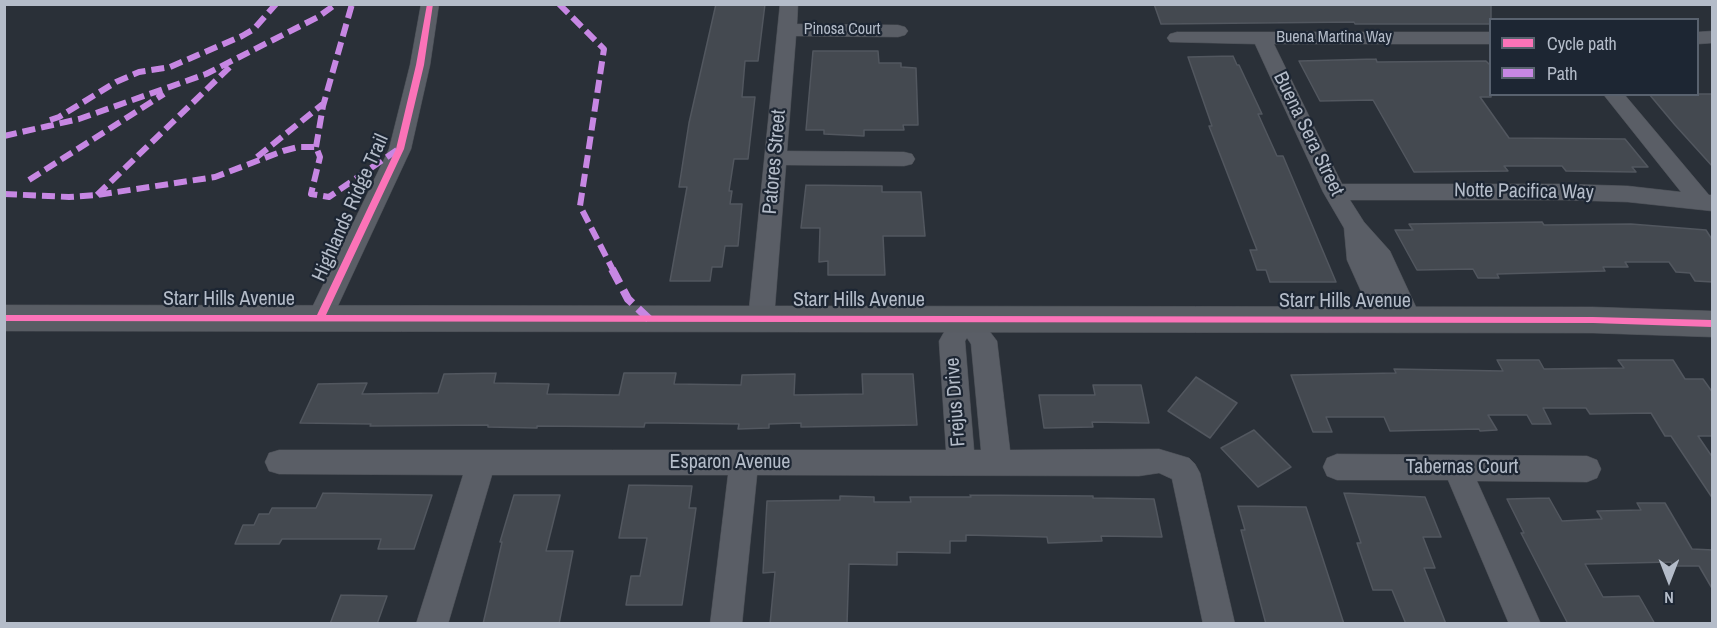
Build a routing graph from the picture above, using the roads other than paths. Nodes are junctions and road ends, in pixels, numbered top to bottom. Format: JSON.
{"nodes":[{"id":1,"x":430,"y":4,"type":"edge"},
{"id":2,"x":789,"y":4,"type":"edge"},
{"id":3,"x":786,"y":30,"type":"junction"},
{"id":4,"x":898,"y":31,"type":"dead end"},
{"id":5,"x":1177,"y":38,"type":"dead end"},
{"id":6,"x":1262,"y":38,"type":"junction"},
{"id":7,"x":1489,"y":38,"type":"edge"},
{"id":8,"x":1615,"y":96,"type":"edge"},
{"id":9,"x":775,"y":158,"type":"junction"},
{"id":10,"x":904,"y":159,"type":"dead end"},
{"id":11,"x":1334,"y":192,"type":"junction"},
{"id":12,"x":1707,"y":202,"type":"edge"},
{"id":13,"x":4,"y":318,"type":"edge"},
{"id":14,"x":320,"y":318,"type":"junction"},
{"id":15,"x":965,"y":318,"type":"junction"},
{"id":16,"x":761,"y":319,"type":"junction"},
{"id":17,"x":1398,"y":320,"type":"junction"},
{"id":18,"x":1713,"y":324,"type":"edge"},
{"id":19,"x":279,"y":462,"type":"dead end"},
{"id":20,"x":744,"y":463,"type":"junction"},
{"id":21,"x":961,"y":463,"type":"junction"},
{"id":22,"x":997,"y":463,"type":"junction"},
{"id":23,"x":481,"y":464,"type":"junction"},
{"id":24,"x":1337,"y":467,"type":"dead end"},
{"id":25,"x":1457,"y":468,"type":"junction"},
{"id":26,"x":1587,"y":469,"type":"dead end"},
{"id":27,"x":432,"y":624,"type":"edge"},
{"id":28,"x":726,"y":624,"type":"edge"},
{"id":29,"x":1220,"y":624,"type":"edge"},
{"id":30,"x":1526,"y":624,"type":"edge"}],
"edges":[{"from":1,"to":14,"type":"street","name":"Highlands Ridge Trail"},
{"from":2,"to":3,"type":"street","name":"Patores Street"},
{"from":3,"to":4,"type":"street","name":"Pinosa Court"},
{"from":3,"to":9,"type":"street","name":"Patores Street"},
{"from":5,"to":6,"type":"street","name":"Buena Martina Way"},
{"from":6,"to":7,"type":"street","name":"Buena Martina Way"},
{"from":6,"to":11,"type":"street","name":"Buena Sera Street"},
{"from":8,"to":12,"type":"street"},
{"from":9,"to":10,"type":"street"},
{"from":9,"to":16,"type":"street","name":"Patores Street"},
{"from":11,"to":12,"type":"street","name":"Notte Pacifica Way"},
{"from":11,"to":17,"type":"street","name":"Buena Sera Street"},
{"from":13,"to":14,"type":"street","name":"Starr Hills Avenue"},
{"from":14,"to":16,"type":"street","name":"Starr Hills Avenue"},
{"from":15,"to":16,"type":"street","name":"Starr Hills Avenue"},
{"from":15,"to":17,"type":"street","name":"Starr Hills Avenue"},
{"from":15,"to":21,"type":"street","name":"Frejus Drive"},
{"from":15,"to":22,"type":"street","name":"Frejus Drive"},
{"from":17,"to":18,"type":"street","name":"Starr Hills Avenue"},
{"from":19,"to":23,"type":"street","name":"Esparon Avenue"},
{"from":20,"to":21,"type":"street","name":"Esparon Avenue"},
{"from":20,"to":23,"type":"street","name":"Esparon Avenue"},
{"from":20,"to":28,"type":"street"},
{"from":21,"to":22,"type":"street","name":"Esparon Avenue"},
{"from":22,"to":29,"type":"street","name":"Esparon Avenue"},
{"from":23,"to":27,"type":"street"},
{"from":24,"to":25,"type":"street","name":"Tabernas Court"},
{"from":25,"to":26,"type":"street","name":"Tabernas Court"},
{"from":25,"to":30,"type":"street"}]}
